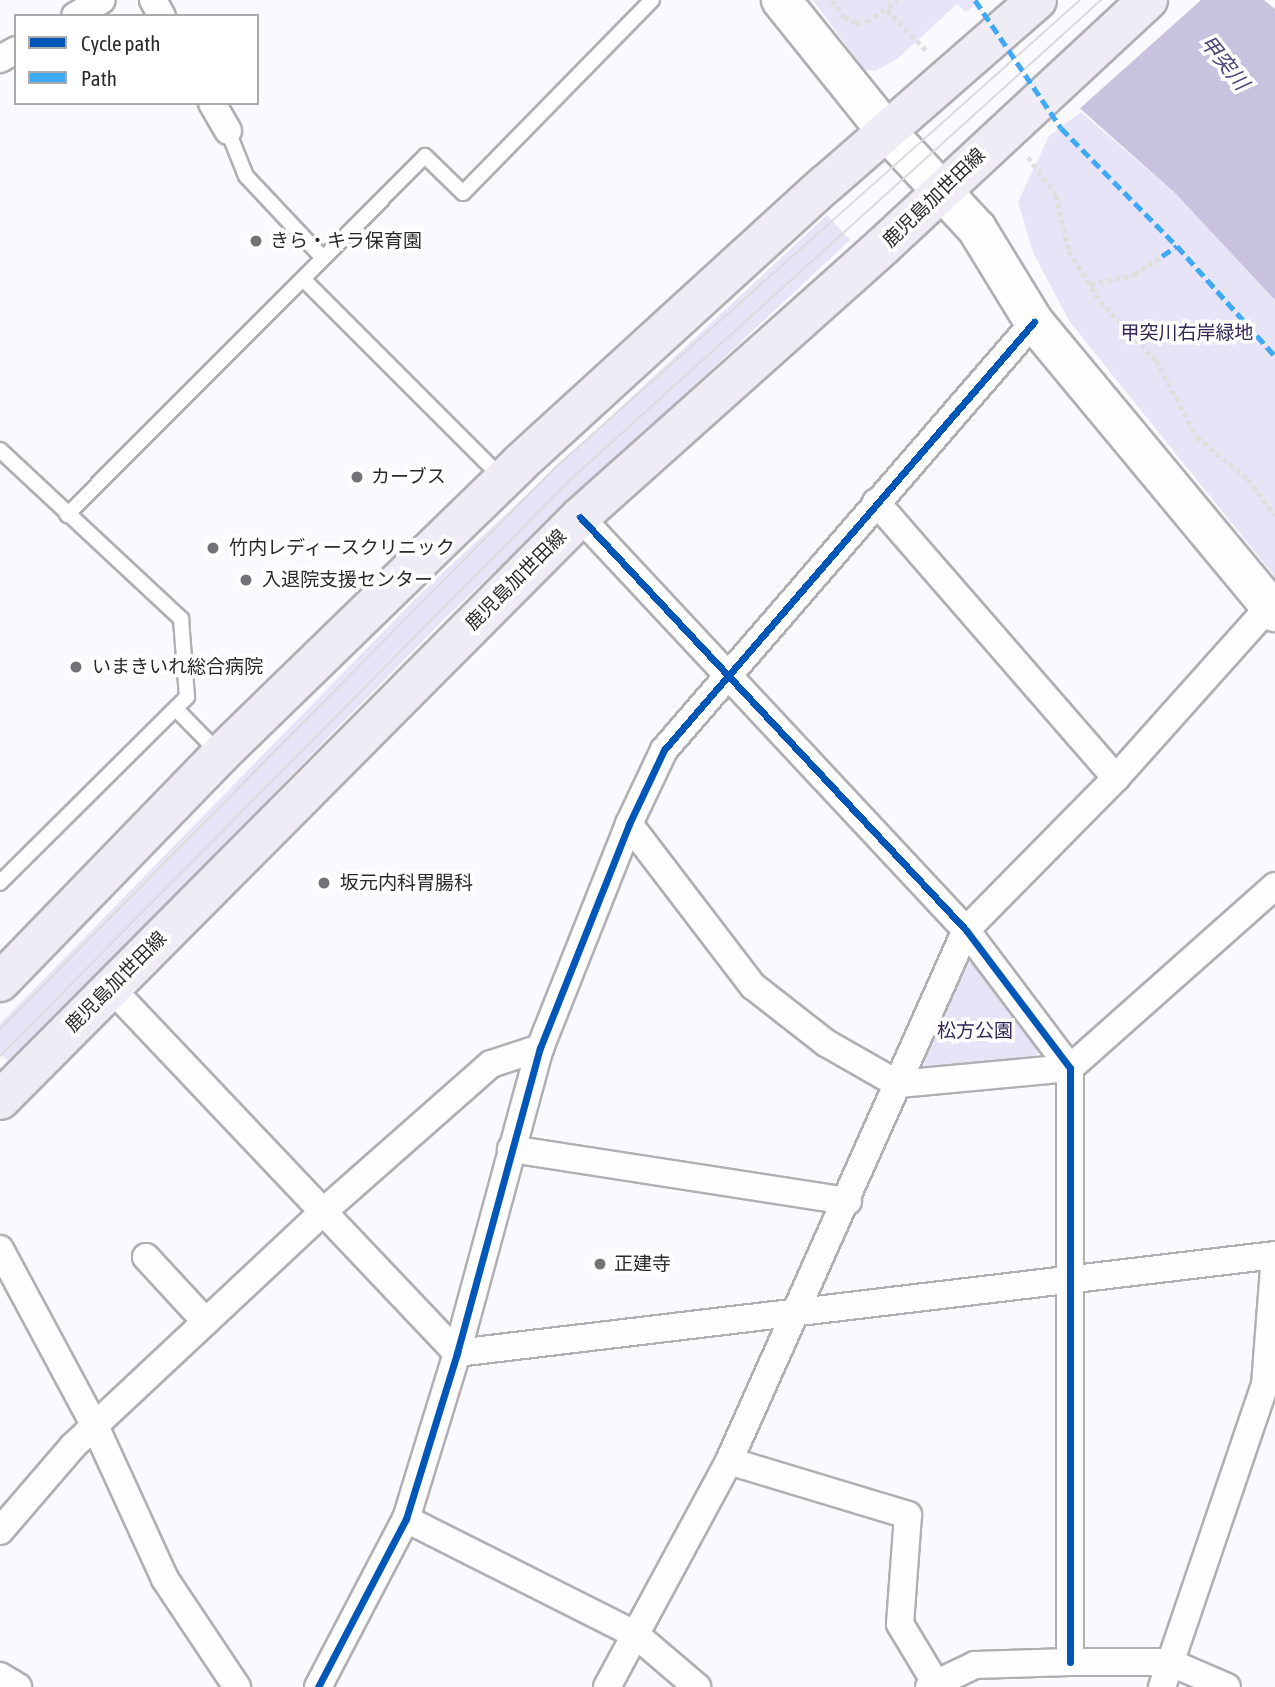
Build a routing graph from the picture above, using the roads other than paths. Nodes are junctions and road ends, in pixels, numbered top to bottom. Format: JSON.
{"nodes":[{"id":1,"x":102,"y":0,"type":"edge"},
{"id":2,"x":652,"y":0,"type":"edge"},
{"id":3,"x":781,"y":0,"type":"edge"},
{"id":4,"x":1037,"y":0,"type":"edge"},
{"id":5,"x":1148,"y":0,"type":"edge"},
{"id":6,"x":78,"y":14,"type":"edge"},
{"id":7,"x":213,"y":105,"type":"edge"},
{"id":8,"x":228,"y":131,"type":"joint"},
{"id":9,"x":887,"y":132,"type":"junction"},
{"id":10,"x":943,"y":191,"type":"junction"},
{"id":11,"x":323,"y":258,"type":"junction"},
{"id":12,"x":303,"y":279,"type":"junction"},
{"id":13,"x":1034,"y":322,"type":"junction"},
{"id":14,"x":0,"y":450,"type":"edge"},
{"id":15,"x":504,"y":480,"type":"junction"},
{"id":16,"x":876,"y":502,"type":"junction"},
{"id":17,"x":67,"y":515,"type":"junction"},
{"id":18,"x":579,"y":517,"type":"junction"},
{"id":19,"x":1273,"y":609,"type":"edge"},
{"id":20,"x":728,"y":676,"type":"junction"},
{"id":21,"x":176,"y":709,"type":"junction"},
{"id":22,"x":221,"y":754,"type":"junction"},
{"id":23,"x":1116,"y":778,"type":"junction"},
{"id":24,"x":629,"y":824,"type":"junction"},
{"id":25,"x":0,"y":883,"type":"edge"},
{"id":26,"x":1275,"y":886,"type":"edge"},
{"id":27,"x":966,"y":930,"type":"junction"},
{"id":28,"x":5,"y":967,"type":"edge"},
{"id":29,"x":111,"y":988,"type":"junction"},
{"id":30,"x":540,"y":1048,"type":"junction"},
{"id":31,"x":1070,"y":1068,"type":"junction"},
{"id":32,"x":898,"y":1084,"type":"junction"},
{"id":33,"x":0,"y":1100,"type":"edge"},
{"id":34,"x":511,"y":1149,"type":"junction"},
{"id":35,"x":848,"y":1201,"type":"junction"},
{"id":36,"x":324,"y":1211,"type":"junction"},
{"id":37,"x":0,"y":1249,"type":"edge"},
{"id":38,"x":1275,"y":1255,"type":"edge"},
{"id":39,"x":146,"y":1257,"type":"dead end"},
{"id":40,"x":1069,"y":1277,"type":"junction"},
{"id":41,"x":800,"y":1309,"type":"junction"},
{"id":42,"x":206,"y":1322,"type":"junction"},
{"id":43,"x":457,"y":1353,"type":"junction"},
{"id":44,"x":95,"y":1426,"type":"junction"},
{"id":45,"x":1263,"y":1430,"type":"edge"},
{"id":46,"x":729,"y":1461,"type":"junction"},
{"id":47,"x":406,"y":1519,"type":"junction"},
{"id":48,"x":0,"y":1531,"type":"edge"},
{"id":49,"x":635,"y":1634,"type":"junction"},
{"id":50,"x":1070,"y":1662,"type":"junction"},
{"id":51,"x":1165,"y":1675,"type":"edge"},
{"id":52,"x":0,"y":1676,"type":"edge"},
{"id":53,"x":932,"y":1685,"type":"edge"},
{"id":54,"x":18,"y":1687,"type":"edge"},
{"id":55,"x":237,"y":1687,"type":"edge"},
{"id":56,"x":318,"y":1687,"type":"edge"},
{"id":57,"x":607,"y":1687,"type":"edge"},
{"id":58,"x":697,"y":1687,"type":"edge"},
{"id":59,"x":1227,"y":1687,"type":"edge"}],
"edges":[{"from":1,"to":6,"type":"street"},
{"from":2,"to":11,"type":"lane"},
{"from":3,"to":9,"type":"street"},
{"from":4,"to":9,"type":"main road"},
{"from":5,"to":10,"type":"main road","name":"鹿児島加世田線"},
{"from":7,"to":8,"type":"street"},
{"from":8,"to":11,"type":"lane"},
{"from":9,"to":10,"type":"street"},
{"from":9,"to":15,"type":"main road"},
{"from":10,"to":13,"type":"street"},
{"from":10,"to":18,"type":"main road","name":"鹿児島加世田線"},
{"from":11,"to":12,"type":"lane"},
{"from":12,"to":15,"type":"lane"},
{"from":12,"to":17,"type":"lane"},
{"from":13,"to":16,"type":"street"},
{"from":13,"to":19,"type":"street"},
{"from":14,"to":17,"type":"lane"},
{"from":15,"to":22,"type":"main road"},
{"from":16,"to":20,"type":"street"},
{"from":16,"to":23,"type":"street"},
{"from":17,"to":21,"type":"lane"},
{"from":18,"to":20,"type":"street"},
{"from":18,"to":29,"type":"main road","name":"鹿児島加世田線"},
{"from":19,"to":23,"type":"street"},
{"from":20,"to":24,"type":"street"},
{"from":20,"to":27,"type":"street"},
{"from":21,"to":22,"type":"lane"},
{"from":21,"to":25,"type":"lane"},
{"from":22,"to":28,"type":"main road"},
{"from":23,"to":27,"type":"street"},
{"from":24,"to":30,"type":"street"},
{"from":24,"to":32,"type":"street"},
{"from":26,"to":31,"type":"street"},
{"from":27,"to":31,"type":"street"},
{"from":27,"to":32,"type":"street"},
{"from":29,"to":33,"type":"main road","name":"鹿児島加世田線"},
{"from":29,"to":36,"type":"street"},
{"from":30,"to":34,"type":"street"},
{"from":30,"to":36,"type":"street"},
{"from":31,"to":32,"type":"street"},
{"from":31,"to":40,"type":"street"},
{"from":32,"to":35,"type":"street"},
{"from":34,"to":35,"type":"street"},
{"from":34,"to":43,"type":"street"},
{"from":35,"to":41,"type":"street"},
{"from":36,"to":42,"type":"street"},
{"from":36,"to":43,"type":"street"},
{"from":37,"to":44,"type":"street"},
{"from":38,"to":40,"type":"street"},
{"from":38,"to":45,"type":"street"},
{"from":39,"to":42,"type":"street"},
{"from":40,"to":41,"type":"street"},
{"from":40,"to":50,"type":"street"},
{"from":41,"to":43,"type":"street"},
{"from":41,"to":46,"type":"street"},
{"from":42,"to":44,"type":"street"},
{"from":43,"to":47,"type":"street"},
{"from":44,"to":48,"type":"street"},
{"from":44,"to":55,"type":"street"},
{"from":45,"to":51,"type":"street"},
{"from":46,"to":49,"type":"street"},
{"from":46,"to":53,"type":"street"},
{"from":47,"to":49,"type":"street"},
{"from":47,"to":56,"type":"street"},
{"from":49,"to":57,"type":"street"},
{"from":49,"to":58,"type":"street"},
{"from":50,"to":51,"type":"street"},
{"from":50,"to":53,"type":"street"},
{"from":51,"to":59,"type":"street"},
{"from":52,"to":54,"type":"street"}]}
